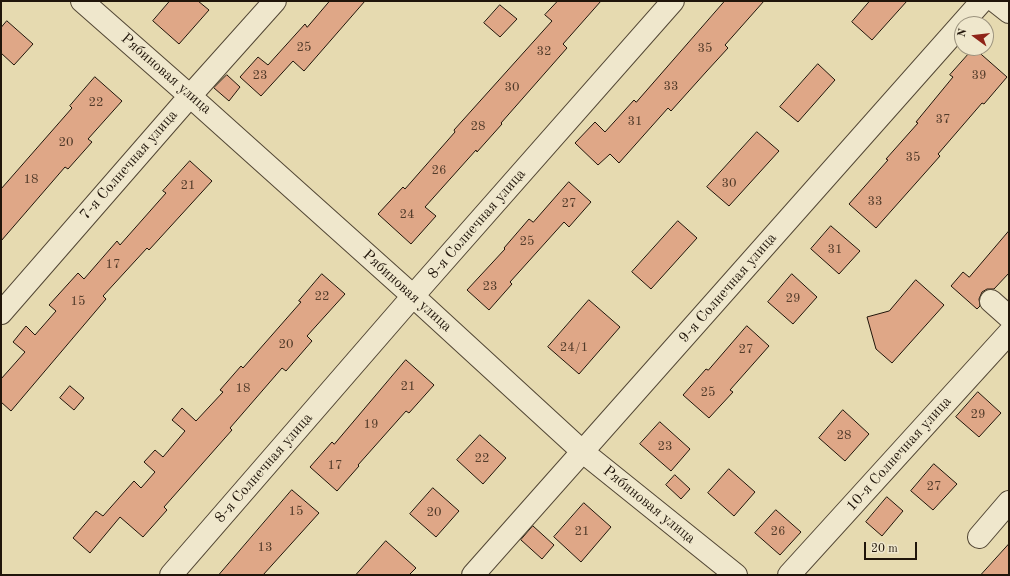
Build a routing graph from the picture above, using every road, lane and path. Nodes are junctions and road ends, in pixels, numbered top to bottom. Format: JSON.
{"nodes":[{"id":1,"x":82,"y":1,"type":"edge"},
{"id":2,"x":275,"y":1,"type":"edge"},
{"id":3,"x":673,"y":1,"type":"edge"},
{"id":4,"x":982,"y":1,"type":"edge"},
{"id":5,"x":995,"y":1,"type":"edge"},
{"id":6,"x":1009,"y":12,"type":"edge"},
{"id":7,"x":190,"y":96,"type":"junction"},
{"id":8,"x":413,"y":296,"type":"junction"},
{"id":9,"x":991,"y":301,"type":"dead end"},
{"id":10,"x":1,"y":313,"type":"edge"},
{"id":11,"x":1009,"y":317,"type":"edge"},
{"id":12,"x":1009,"y":333,"type":"edge"},
{"id":13,"x":583,"y":452,"type":"junction"},
{"id":14,"x":1009,"y":502,"type":"edge"},
{"id":15,"x":979,"y":537,"type":"dead end"},
{"id":16,"x":171,"y":575,"type":"edge"},
{"id":17,"x":473,"y":575,"type":"edge"},
{"id":18,"x":736,"y":575,"type":"edge"},
{"id":19,"x":789,"y":575,"type":"edge"}],
"edges":[{"from":1,"to":7,"type":"street","name":"Рябиновая улица"},
{"from":2,"to":7,"type":"street","name":"7-я Солнечная улица"},
{"from":3,"to":8,"type":"street","name":"8-я Солнечная улица"},
{"from":4,"to":13,"type":"street","name":"9-я Солнечная улица"},
{"from":5,"to":6,"type":"street"},
{"from":7,"to":8,"type":"street","name":"Рябиновая улица"},
{"from":7,"to":10,"type":"street","name":"7-я Солнечная улица"},
{"from":8,"to":13,"type":"street","name":"Рябиновая улица"},
{"from":8,"to":16,"type":"street","name":"8-я Солнечная улица"},
{"from":9,"to":11,"type":"street"},
{"from":12,"to":19,"type":"street","name":"10-я Солнечная улица"},
{"from":13,"to":17,"type":"street","name":"9-я Солнечная улица"},
{"from":13,"to":18,"type":"street","name":"Рябиновая улица"},
{"from":14,"to":15,"type":"street"}]}
